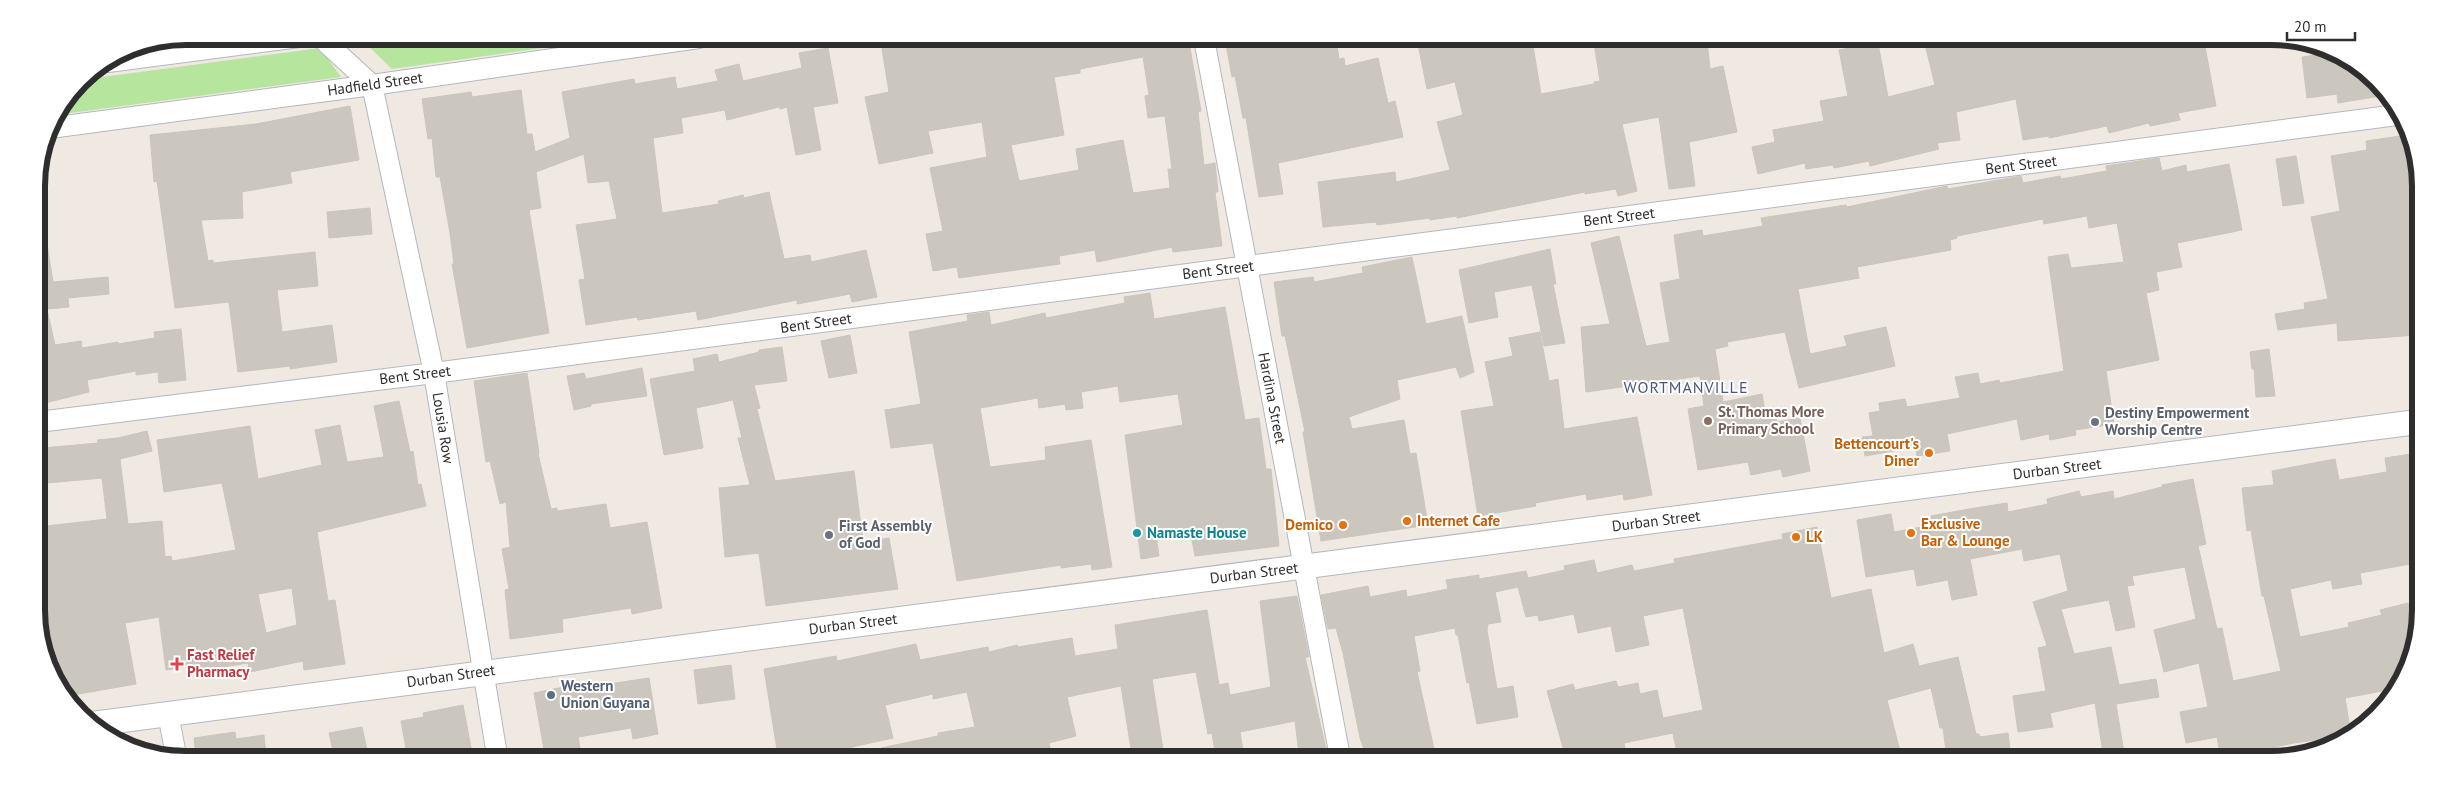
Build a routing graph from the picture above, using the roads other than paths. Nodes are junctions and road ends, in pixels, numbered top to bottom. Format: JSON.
{"nodes":[{"id":1,"x":233,"y":45,"type":"edge"},
{"id":2,"x":329,"y":45,"type":"edge"},
{"id":3,"x":650,"y":45,"type":"edge"},
{"id":4,"x":1205,"y":45,"type":"edge"},
{"id":5,"x":125,"y":60,"type":"edge"},
{"id":6,"x":372,"y":85,"type":"junction"},
{"id":7,"x":2393,"y":116,"type":"edge"},
{"id":8,"x":59,"y":127,"type":"edge"},
{"id":9,"x":1247,"y":266,"type":"junction"},
{"id":10,"x":434,"y":373,"type":"junction"},
{"id":11,"x":45,"y":421,"type":"edge"},
{"id":12,"x":2412,"y":423,"type":"edge"},
{"id":13,"x":1303,"y":566,"type":"junction"},
{"id":14,"x":482,"y":672,"type":"junction"},
{"id":15,"x":168,"y":714,"type":"junction"},
{"id":16,"x":101,"y":723,"type":"edge"},
{"id":17,"x":175,"y":750,"type":"edge"},
{"id":18,"x":496,"y":751,"type":"edge"},
{"id":19,"x":1339,"y":751,"type":"edge"}],
"edges":[{"from":1,"to":5,"type":"street"},
{"from":2,"to":6,"type":"street"},
{"from":3,"to":6,"type":"street","name":"Hadfield Street"},
{"from":4,"to":9,"type":"street","name":"Hardina Street"},
{"from":6,"to":8,"type":"street","name":"Hadfield Street"},
{"from":6,"to":10,"type":"street","name":"Lousia Row"},
{"from":7,"to":9,"type":"street","name":"Bent Street"},
{"from":9,"to":10,"type":"street","name":"Bent Street"},
{"from":9,"to":13,"type":"street","name":"Hardina Street"},
{"from":10,"to":11,"type":"street","name":"Bent Street"},
{"from":10,"to":14,"type":"street","name":"Lousia Row"},
{"from":12,"to":13,"type":"street","name":"Durban Street"},
{"from":13,"to":14,"type":"street","name":"Durban Street"},
{"from":13,"to":19,"type":"street","name":"Hardina Street"},
{"from":14,"to":15,"type":"street","name":"Durban Street"},
{"from":14,"to":18,"type":"street","name":"Lousia Row"},
{"from":15,"to":16,"type":"street","name":"Durban Street"},
{"from":15,"to":17,"type":"street"}]}
